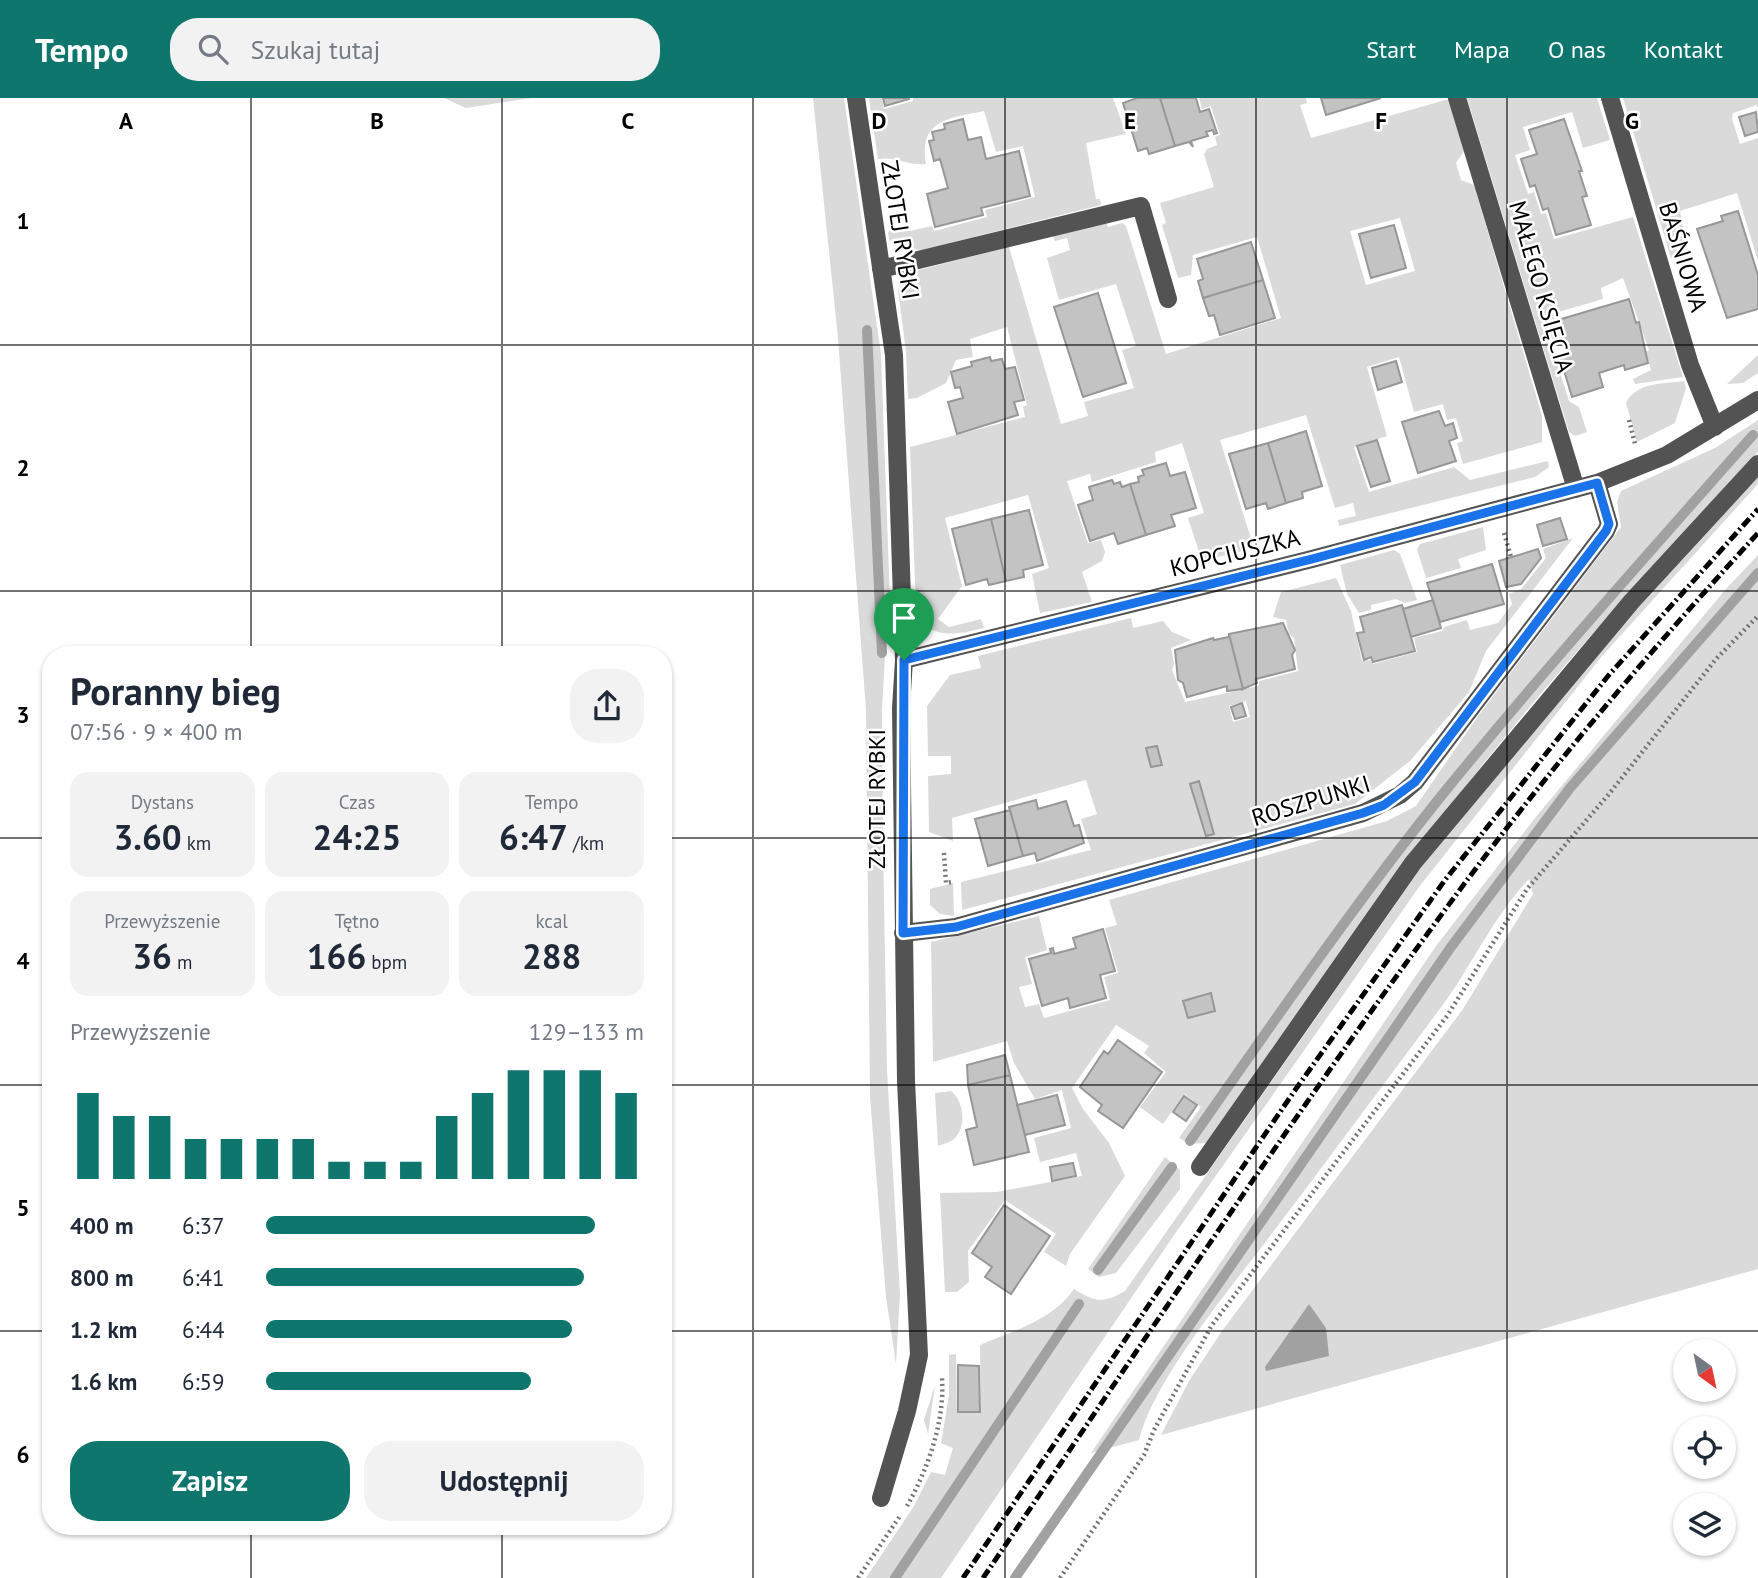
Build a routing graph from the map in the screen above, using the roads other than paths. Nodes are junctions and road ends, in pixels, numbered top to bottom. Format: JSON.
{"nodes":[{"id":1,"x":856,"y":98,"type":"edge"},
{"id":2,"x":1457,"y":98,"type":"edge"},
{"id":3,"x":1610,"y":98,"type":"edge"},
{"id":4,"x":881,"y":269,"type":"junction"},
{"id":5,"x":1168,"y":299,"type":"dead end"},
{"id":6,"x":1758,"y":400,"type":"edge"},
{"id":7,"x":1715,"y":427,"type":"junction"},
{"id":8,"x":1758,"y":464,"type":"edge"},
{"id":9,"x":1597,"y":483,"type":"junction"},
{"id":10,"x":1576,"y":489,"type":"junction"},
{"id":11,"x":904,"y":660,"type":"junction"},
{"id":12,"x":903,"y":933,"type":"junction"},
{"id":13,"x":1200,"y":1167,"type":"dead end"},
{"id":14,"x":881,"y":1498,"type":"dead end"}],
"edges":[{"from":1,"to":4,"type":"street","name":"ZŁOTEJ RYBKI"},
{"from":2,"to":10,"type":"street","name":"MAŁEGO KSIĘCIA"},
{"from":3,"to":7,"type":"street","name":"BAŚNIOWA"},
{"from":4,"to":5,"type":"street"},
{"from":4,"to":11,"type":"street","name":"ZŁOTEJ RYBKI"},
{"from":6,"to":7,"type":"street","name":"KOPCIUSZKA"},
{"from":7,"to":9,"type":"street","name":"KOPCIUSZKA"},
{"from":8,"to":13,"type":"street"},
{"from":9,"to":10,"type":"street","name":"KOPCIUSZKA"},
{"from":9,"to":12,"type":"street","name":"ROSZPUNKI"},
{"from":10,"to":11,"type":"street","name":"KOPCIUSZKA"},
{"from":11,"to":12,"type":"street","name":"ZŁOTEJ RYBKI"},
{"from":12,"to":14,"type":"street","name":"ZŁOTEJ RYBKI"}]}
